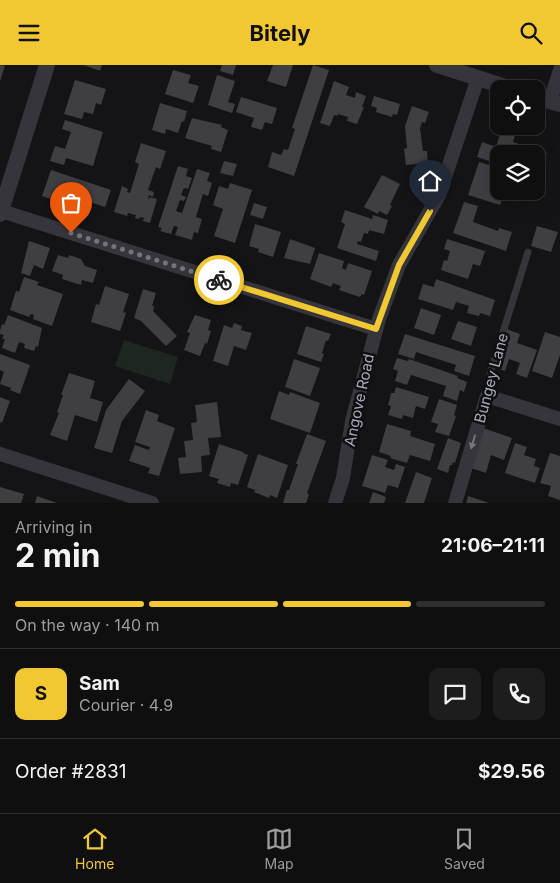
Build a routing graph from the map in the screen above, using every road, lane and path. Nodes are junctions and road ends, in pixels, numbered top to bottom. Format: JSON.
{"nodes":[{"id":1,"x":47,"y":65,"type":"edge"},
{"id":2,"x":437,"y":65,"type":"edge"},
{"id":3,"x":560,"y":70,"type":"edge"},
{"id":4,"x":478,"y":78,"type":"junction"},
{"id":5,"x":490,"y":82,"type":"edge"},
{"id":6,"x":549,"y":101,"type":"edge"},
{"id":7,"x":0,"y":212,"type":"edge"},
{"id":8,"x":528,"y":253,"type":"dead end"},
{"id":9,"x":376,"y":329,"type":"junction"},
{"id":10,"x":487,"y":396,"type":"junction"},
{"id":11,"x":560,"y":419,"type":"edge"},
{"id":12,"x":0,"y":454,"type":"edge"},
{"id":13,"x":152,"y":503,"type":"edge"},
{"id":14,"x":335,"y":503,"type":"edge"},
{"id":15,"x":455,"y":503,"type":"edge"}],
"edges":[{"from":1,"to":7,"type":"street"},
{"from":2,"to":4,"type":"street"},
{"from":3,"to":6,"type":"street"},
{"from":4,"to":5,"type":"street"},
{"from":4,"to":9,"type":"street","name":"Angove Road"},
{"from":7,"to":9,"type":"street"},
{"from":8,"to":10,"type":"lane","name":"Bungey Lane"},
{"from":9,"to":14,"type":"street","name":"Angove Road"},
{"from":10,"to":11,"type":"street"},
{"from":10,"to":15,"type":"street","name":"Bungey Lane","one_way":true},
{"from":12,"to":13,"type":"street"}]}
